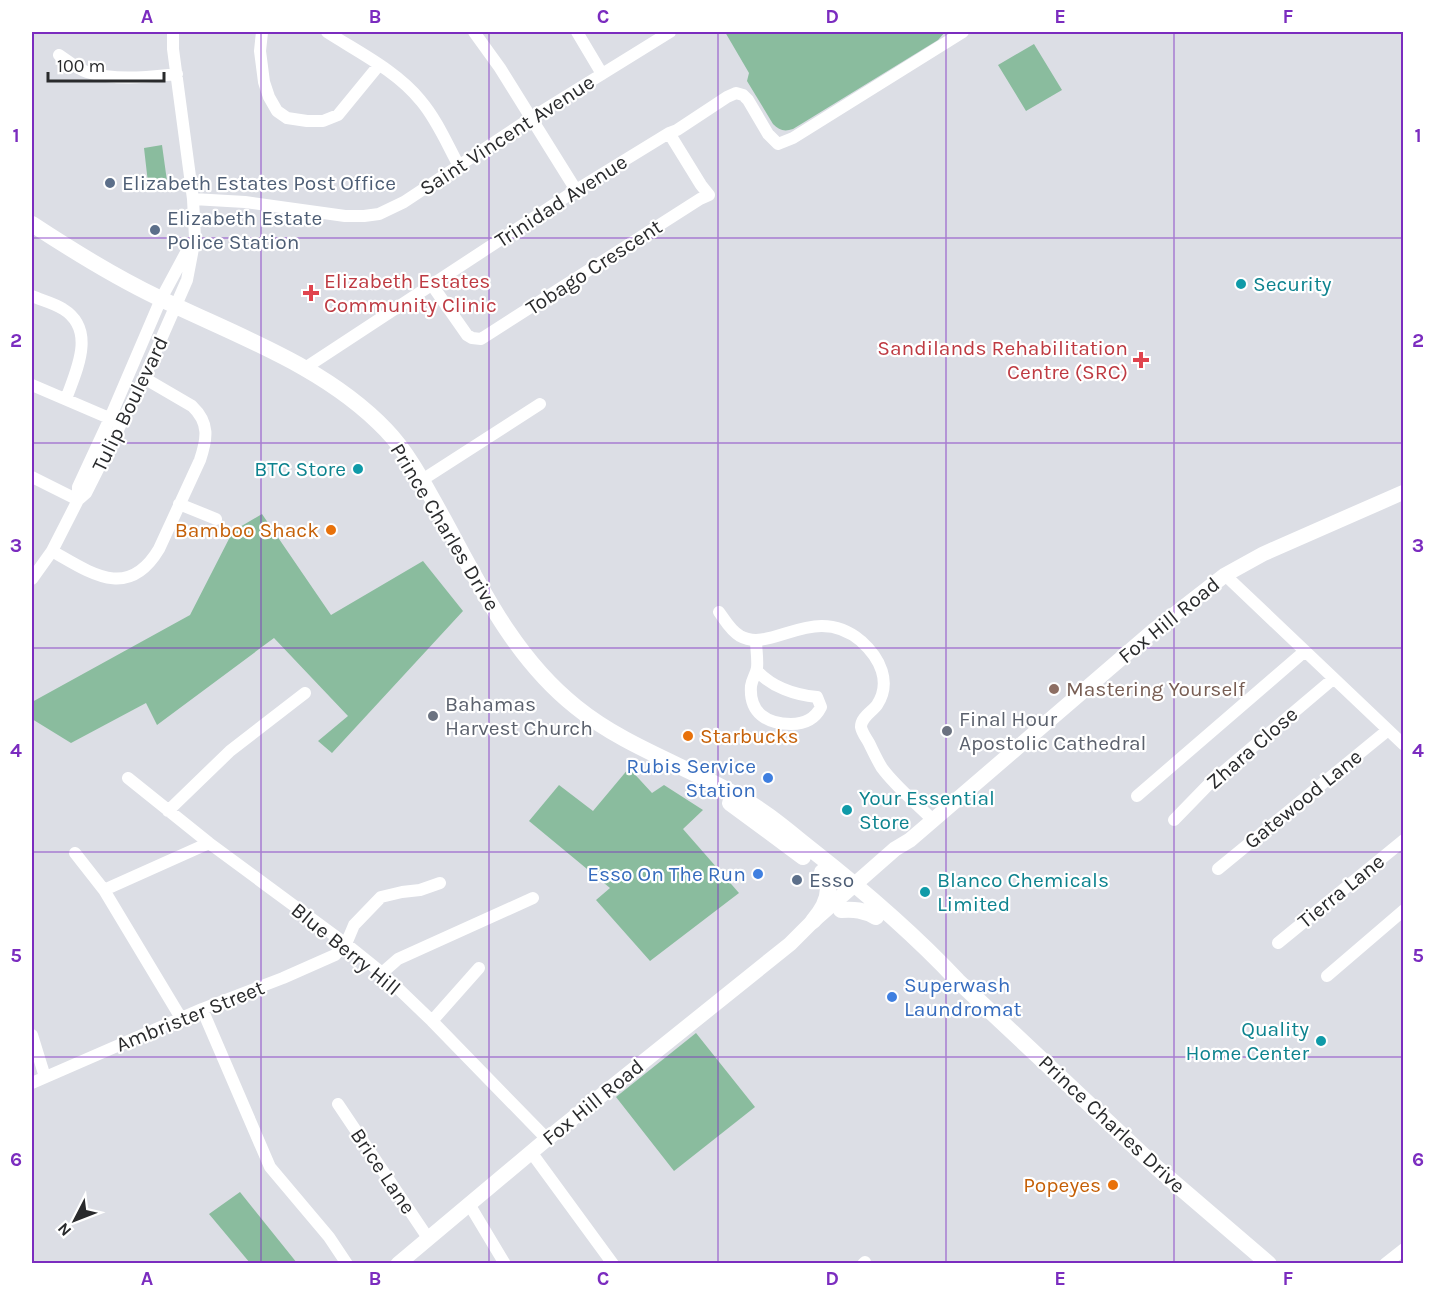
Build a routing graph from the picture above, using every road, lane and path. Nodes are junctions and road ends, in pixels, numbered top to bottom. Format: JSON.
{"nodes":[{"id":1,"x":173,"y":32,"type":"edge"},
{"id":2,"x":262,"y":32,"type":"edge"},
{"id":3,"x":327,"y":32,"type":"edge"},
{"id":4,"x":474,"y":32,"type":"edge"},
{"id":5,"x":576,"y":32,"type":"edge"},
{"id":6,"x":670,"y":32,"type":"edge"},
{"id":7,"x":960,"y":32,"type":"edge"},
{"id":8,"x":59,"y":55,"type":"dead end"},
{"id":9,"x":379,"y":65,"type":"junction"},
{"id":10,"x":177,"y":74,"type":"junction"},
{"id":11,"x":602,"y":74,"type":"junction"},
{"id":12,"x":531,"y":118,"type":"junction"},
{"id":13,"x":669,"y":133,"type":"junction"},
{"id":14,"x":459,"y":166,"type":"junction"},
{"id":15,"x":576,"y":190,"type":"junction"},
{"id":16,"x":193,"y":199,"type":"junction"},
{"id":17,"x":32,"y":224,"type":"edge"},
{"id":18,"x":195,"y":238,"type":"junction"},
{"id":19,"x":432,"y":285,"type":"junction"},
{"id":20,"x":32,"y":296,"type":"edge"},
{"id":21,"x":161,"y":299,"type":"junction"},
{"id":22,"x":178,"y":305,"type":"junction"},
{"id":23,"x":305,"y":368,"type":"junction"},
{"id":24,"x":144,"y":378,"type":"junction"},
{"id":25,"x":32,"y":385,"type":"edge"},
{"id":26,"x":66,"y":399,"type":"junction"},
{"id":27,"x":540,"y":404,"type":"dead end"},
{"id":28,"x":116,"y":420,"type":"junction"},
{"id":29,"x":32,"y":477,"type":"edge"},
{"id":30,"x":422,"y":480,"type":"junction"},
{"id":31,"x":1404,"y":492,"type":"edge"},
{"id":32,"x":78,"y":500,"type":"junction"},
{"id":33,"x":179,"y":504,"type":"junction"},
{"id":34,"x":216,"y":519,"type":"dead end"},
{"id":35,"x":52,"y":551,"type":"junction"},
{"id":36,"x":1225,"y":574,"type":"junction"},
{"id":37,"x":32,"y":579,"type":"edge"},
{"id":38,"x":719,"y":612,"type":"dead end"},
{"id":39,"x":756,"y":640,"type":"junction"},
{"id":40,"x":1305,"y":651,"type":"junction"},
{"id":41,"x":757,"y":671,"type":"junction"},
{"id":42,"x":1333,"y":679,"type":"junction"},
{"id":43,"x":305,"y":693,"type":"dead end"},
{"id":44,"x":1388,"y":730,"type":"junction"},
{"id":45,"x":1404,"y":745,"type":"edge"},
{"id":46,"x":680,"y":768,"type":"junction"},
{"id":47,"x":128,"y":778,"type":"dead end"},
{"id":48,"x":1137,"y":796,"type":"dead end"},
{"id":49,"x":168,"y":811,"type":"junction"},
{"id":50,"x":933,"y":820,"type":"junction"},
{"id":51,"x":1174,"y":820,"type":"dead end"},
{"id":52,"x":1404,"y":840,"type":"edge"},
{"id":53,"x":209,"y":843,"type":"junction"},
{"id":54,"x":75,"y":853,"type":"dead end"},
{"id":55,"x":1218,"y":869,"type":"dead end"},
{"id":56,"x":822,"y":872,"type":"junction"},
{"id":57,"x":440,"y":883,"type":"dead end"},
{"id":58,"x":104,"y":890,"type":"junction"},
{"id":59,"x":855,"y":891,"type":"junction"},
{"id":60,"x":533,"y":898,"type":"dead end"},
{"id":61,"x":840,"y":910,"type":"junction"},
{"id":62,"x":1404,"y":910,"type":"edge"},
{"id":63,"x":876,"y":916,"type":"junction"},
{"id":64,"x":813,"y":921,"type":"junction"},
{"id":65,"x":1278,"y":943,"type":"dead end"},
{"id":66,"x":346,"y":944,"type":"junction"},
{"id":67,"x":790,"y":944,"type":"junction"},
{"id":68,"x":479,"y":968,"type":"dead end"},
{"id":69,"x":382,"y":973,"type":"junction"},
{"id":70,"x":1327,"y":976,"type":"dead end"},
{"id":71,"x":958,"y":981,"type":"junction"},
{"id":72,"x":202,"y":1009,"type":"junction"},
{"id":73,"x":181,"y":1018,"type":"junction"},
{"id":74,"x":432,"y":1021,"type":"junction"},
{"id":75,"x":32,"y":1035,"type":"edge"},
{"id":76,"x":45,"y":1077,"type":"junction"},
{"id":77,"x":32,"y":1083,"type":"edge"},
{"id":78,"x":338,"y":1104,"type":"dead end"},
{"id":79,"x":547,"y":1139,"type":"junction"},
{"id":80,"x":531,"y":1152,"type":"junction"},
{"id":81,"x":469,"y":1204,"type":"junction"},
{"id":82,"x":428,"y":1238,"type":"junction"},
{"id":83,"x":1404,"y":1249,"type":"edge"},
{"id":84,"x":347,"y":1263,"type":"edge"},
{"id":85,"x":398,"y":1263,"type":"edge"},
{"id":86,"x":505,"y":1263,"type":"edge"},
{"id":87,"x":614,"y":1263,"type":"edge"},
{"id":88,"x":1269,"y":1263,"type":"edge"},
{"id":89,"x":1385,"y":1263,"type":"edge"}],
"edges":[{"from":1,"to":10,"type":"street","name":"Tulip Boulevard"},
{"from":2,"to":9,"type":"street"},
{"from":3,"to":9,"type":"street"},
{"from":4,"to":12,"type":"street"},
{"from":5,"to":11,"type":"street"},
{"from":6,"to":11,"type":"street","name":"Saint Vincent Avenue"},
{"from":7,"to":13,"type":"street","name":"Trinidad Avenue"},
{"from":8,"to":10,"type":"street"},
{"from":9,"to":14,"type":"street"},
{"from":10,"to":16,"type":"street","name":"Tulip Boulevard"},
{"from":11,"to":12,"type":"street","name":"Saint Vincent Avenue"},
{"from":12,"to":14,"type":"street","name":"Saint Vincent Avenue"},
{"from":12,"to":15,"type":"street"},
{"from":13,"to":15,"type":"street","name":"Trinidad Avenue"},
{"from":13,"to":19,"type":"street","name":"Tobago Crescent"},
{"from":14,"to":16,"type":"street","name":"Saint Vincent Avenue"},
{"from":15,"to":19,"type":"street","name":"Trinidad Avenue"},
{"from":16,"to":18,"type":"street","name":"Tulip Boulevard"},
{"from":17,"to":21,"type":"highway","name":"Prince Charles Drive"},
{"from":18,"to":21,"type":"street","name":"Tulip Boulevard"},
{"from":18,"to":22,"type":"street","name":"Tulip Boulevard"},
{"from":19,"to":23,"type":"street","name":"Trinidad Avenue"},
{"from":20,"to":26,"type":"street"},
{"from":21,"to":22,"type":"highway","name":"Prince Charles Drive"},
{"from":21,"to":28,"type":"street","name":"Tulip Boulevard"},
{"from":22,"to":23,"type":"highway","name":"Prince Charles Drive"},
{"from":22,"to":24,"type":"street","name":"Tulip Boulevard"},
{"from":23,"to":30,"type":"highway","name":"Prince Charles Drive"},
{"from":24,"to":28,"type":"street","name":"Tulip Boulevard"},
{"from":24,"to":33,"type":"street"},
{"from":25,"to":26,"type":"street"},
{"from":26,"to":28,"type":"street"},
{"from":27,"to":30,"type":"street"},
{"from":28,"to":32,"type":"street","name":"Tulip Boulevard"},
{"from":29,"to":32,"type":"street"},
{"from":30,"to":46,"type":"highway","name":"Prince Charles Drive"},
{"from":31,"to":36,"type":"main road","name":"Fox Hill Road"},
{"from":32,"to":35,"type":"street","name":"Tulip Boulevard"},
{"from":33,"to":34,"type":"street"},
{"from":33,"to":35,"type":"street"},
{"from":35,"to":37,"type":"street","name":"Tulip Boulevard"},
{"from":36,"to":40,"type":"street"},
{"from":36,"to":50,"type":"main road","name":"Fox Hill Road"},
{"from":38,"to":39,"type":"street"},
{"from":39,"to":41,"type":"street"},
{"from":39,"to":50,"type":"street"},
{"from":40,"to":42,"type":"street"},
{"from":40,"to":48,"type":"street"},
{"from":41,"to":41,"type":"street"},
{"from":42,"to":44,"type":"street"},
{"from":42,"to":51,"type":"street","name":"Zhara Close"},
{"from":43,"to":49,"type":"street"},
{"from":44,"to":45,"type":"street"},
{"from":44,"to":55,"type":"street","name":"Gatewood Lane"},
{"from":46,"to":56,"type":"highway","name":"Prince Charles Drive"},
{"from":46,"to":59,"type":"highway","name":"Prince Charles Drive"},
{"from":47,"to":49,"type":"street","name":"Blue Berry Hill"},
{"from":49,"to":53,"type":"street","name":"Blue Berry Hill"},
{"from":50,"to":59,"type":"main road","name":"Fox Hill Road"},
{"from":52,"to":65,"type":"street","name":"Tierra Lane"},
{"from":53,"to":58,"type":"street"},
{"from":53,"to":66,"type":"street","name":"Blue Berry Hill"},
{"from":54,"to":58,"type":"street"},
{"from":56,"to":59,"type":"highway","name":"Prince Charles Drive"},
{"from":56,"to":64,"type":"highway"},
{"from":57,"to":66,"type":"street"},
{"from":58,"to":73,"type":"street"},
{"from":59,"to":61,"type":"main road","name":"Fox Hill Road"},
{"from":59,"to":63,"type":"highway","name":"Prince Charles Drive"},
{"from":59,"to":64,"type":"main road","name":"Fox Hill Road"},
{"from":59,"to":71,"type":"highway","name":"Prince Charles Drive"},
{"from":60,"to":69,"type":"street"},
{"from":61,"to":63,"type":"highway"},
{"from":61,"to":67,"type":"main road","name":"Fox Hill Road"},
{"from":62,"to":70,"type":"street"},
{"from":63,"to":71,"type":"highway","name":"Prince Charles Drive"},
{"from":64,"to":67,"type":"main road","name":"Fox Hill Road"},
{"from":66,"to":69,"type":"street","name":"Blue Berry Hill"},
{"from":66,"to":72,"type":"street","name":"Ambrister Street"},
{"from":67,"to":79,"type":"main road","name":"Fox Hill Road"},
{"from":68,"to":74,"type":"street"},
{"from":69,"to":74,"type":"street","name":"Blue Berry Hill"},
{"from":71,"to":88,"type":"highway","name":"Prince Charles Drive"},
{"from":72,"to":73,"type":"street","name":"Ambrister Street"},
{"from":72,"to":84,"type":"street"},
{"from":73,"to":76,"type":"street","name":"Ambrister Street"},
{"from":74,"to":79,"type":"street","name":"Blue Berry Hill"},
{"from":75,"to":76,"type":"street"},
{"from":76,"to":77,"type":"street","name":"Ambrister Street"},
{"from":78,"to":82,"type":"street","name":"Brice Lane"},
{"from":79,"to":80,"type":"main road","name":"Fox Hill Road"},
{"from":80,"to":81,"type":"main road","name":"Fox Hill Road"},
{"from":80,"to":87,"type":"street"},
{"from":81,"to":82,"type":"main road","name":"Fox Hill Road"},
{"from":81,"to":86,"type":"street"},
{"from":82,"to":85,"type":"main road","name":"Fox Hill Road"},
{"from":83,"to":89,"type":"street"}]}
